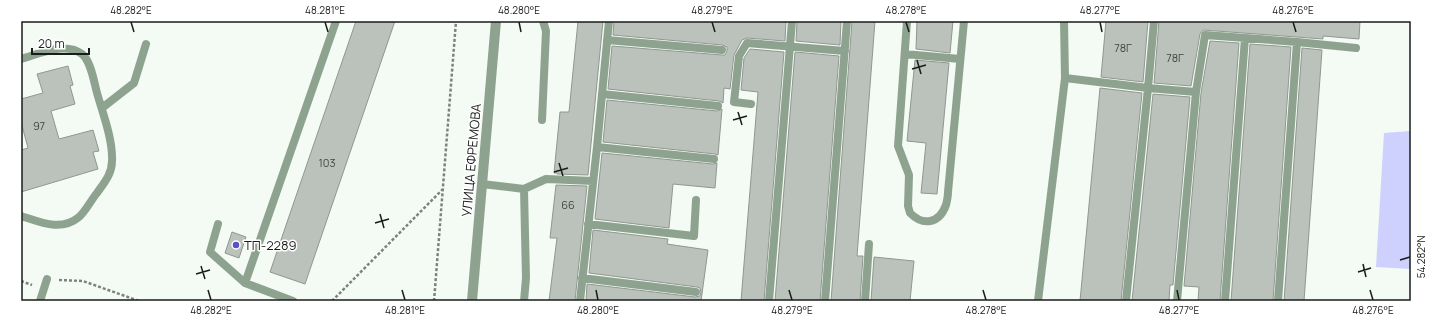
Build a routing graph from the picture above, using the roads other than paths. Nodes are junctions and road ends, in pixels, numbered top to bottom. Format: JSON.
{"nodes":[{"id":1,"x":336,"y":21,"type":"edge"},
{"id":2,"x":496,"y":21,"type":"edge"},
{"id":3,"x":544,"y":21,"type":"edge"},
{"id":4,"x":609,"y":21,"type":"edge"},
{"id":5,"x":792,"y":21,"type":"edge"},
{"id":6,"x":847,"y":21,"type":"edge"},
{"id":7,"x":907,"y":21,"type":"edge"},
{"id":8,"x":964,"y":21,"type":"edge"},
{"id":9,"x":1064,"y":21,"type":"edge"},
{"id":10,"x":1154,"y":21,"type":"edge"},
{"id":11,"x":1245,"y":38,"type":"junction"},
{"id":12,"x":607,"y":40,"type":"junction"},
{"id":13,"x":1297,"y":42,"type":"junction"},
{"id":14,"x":146,"y":44,"type":"dead end"},
{"id":15,"x":790,"y":46,"type":"junction"},
{"id":16,"x":1356,"y":48,"type":"dead end"},
{"id":17,"x":722,"y":50,"type":"dead end"},
{"id":18,"x":844,"y":51,"type":"junction"},
{"id":19,"x":905,"y":54,"type":"junction"},
{"id":20,"x":21,"y":59,"type":"edge"},
{"id":21,"x":960,"y":59,"type":"junction"},
{"id":22,"x":1065,"y":78,"type":"junction"},
{"id":23,"x":1148,"y":88,"type":"junction"},
{"id":24,"x":1196,"y":92,"type":"junction"},
{"id":25,"x":602,"y":94,"type":"junction"},
{"id":26,"x":751,"y":104,"type":"dead end"},
{"id":27,"x":718,"y":106,"type":"dead end"},
{"id":28,"x":102,"y":108,"type":"junction"},
{"id":29,"x":542,"y":120,"type":"dead end"},
{"id":30,"x":597,"y":147,"type":"junction"},
{"id":31,"x":714,"y":159,"type":"dead end"},
{"id":32,"x":593,"y":181,"type":"junction"},
{"id":33,"x":482,"y":184,"type":"junction"},
{"id":34,"x":524,"y":189,"type":"junction"},
{"id":35,"x":696,"y":200,"type":"dead end"},
{"id":36,"x":21,"y":216,"type":"edge"},
{"id":37,"x":218,"y":224,"type":"dead end"},
{"id":38,"x":588,"y":224,"type":"junction"},
{"id":39,"x":870,"y":244,"type":"dead end"},
{"id":40,"x":582,"y":278,"type":"junction"},
{"id":41,"x":47,"y":279,"type":"road end"},
{"id":42,"x":245,"y":283,"type":"junction"},
{"id":43,"x":696,"y":292,"type":"dead end"},
{"id":44,"x":40,"y":301,"type":"edge"},
{"id":45,"x":293,"y":301,"type":"edge"},
{"id":46,"x":472,"y":301,"type":"edge"},
{"id":47,"x":524,"y":301,"type":"edge"},
{"id":48,"x":580,"y":301,"type":"edge"},
{"id":49,"x":769,"y":301,"type":"edge"},
{"id":50,"x":825,"y":301,"type":"edge"},
{"id":51,"x":865,"y":301,"type":"edge"},
{"id":52,"x":1038,"y":301,"type":"edge"},
{"id":53,"x":1126,"y":301,"type":"edge"},
{"id":54,"x":1177,"y":301,"type":"edge"},
{"id":55,"x":1226,"y":301,"type":"edge"},
{"id":56,"x":1278,"y":301,"type":"edge"}],
"edges":[{"from":1,"to":42,"type":"lane"},
{"from":2,"to":33,"type":"street","name":"УЛИЦА ЕФРЕМОВА"},
{"from":3,"to":29,"type":"lane"},
{"from":4,"to":12,"type":"lane"},
{"from":5,"to":15,"type":"lane"},
{"from":6,"to":18,"type":"lane"},
{"from":7,"to":19,"type":"lane"},
{"from":8,"to":21,"type":"lane"},
{"from":9,"to":22,"type":"lane"},
{"from":10,"to":23,"type":"lane"},
{"from":11,"to":13,"type":"lane"},
{"from":11,"to":24,"type":"lane"},
{"from":11,"to":55,"type":"lane"},
{"from":12,"to":17,"type":"lane"},
{"from":12,"to":25,"type":"lane"},
{"from":13,"to":16,"type":"lane"},
{"from":13,"to":56,"type":"lane"},
{"from":14,"to":28,"type":"lane"},
{"from":15,"to":18,"type":"lane"},
{"from":15,"to":26,"type":"lane"},
{"from":15,"to":49,"type":"lane"},
{"from":18,"to":50,"type":"lane"},
{"from":19,"to":21,"type":"lane"},
{"from":19,"to":21,"type":"lane"},
{"from":20,"to":28,"type":"lane"},
{"from":22,"to":23,"type":"lane"},
{"from":22,"to":52,"type":"lane"},
{"from":23,"to":24,"type":"lane"},
{"from":23,"to":53,"type":"lane"},
{"from":24,"to":54,"type":"lane"},
{"from":25,"to":27,"type":"lane"},
{"from":25,"to":30,"type":"lane"},
{"from":28,"to":36,"type":"lane"},
{"from":30,"to":31,"type":"lane"},
{"from":30,"to":32,"type":"lane"},
{"from":32,"to":34,"type":"lane"},
{"from":32,"to":38,"type":"lane"},
{"from":33,"to":34,"type":"lane"},
{"from":33,"to":46,"type":"street","name":"УЛИЦА ЕФРЕМОВА"},
{"from":34,"to":47,"type":"lane"},
{"from":35,"to":38,"type":"lane"},
{"from":37,"to":42,"type":"lane"},
{"from":38,"to":40,"type":"lane"},
{"from":39,"to":51,"type":"lane"},
{"from":40,"to":43,"type":"lane"},
{"from":40,"to":48,"type":"lane"},
{"from":41,"to":44,"type":"lane"},
{"from":42,"to":45,"type":"lane"}]}
